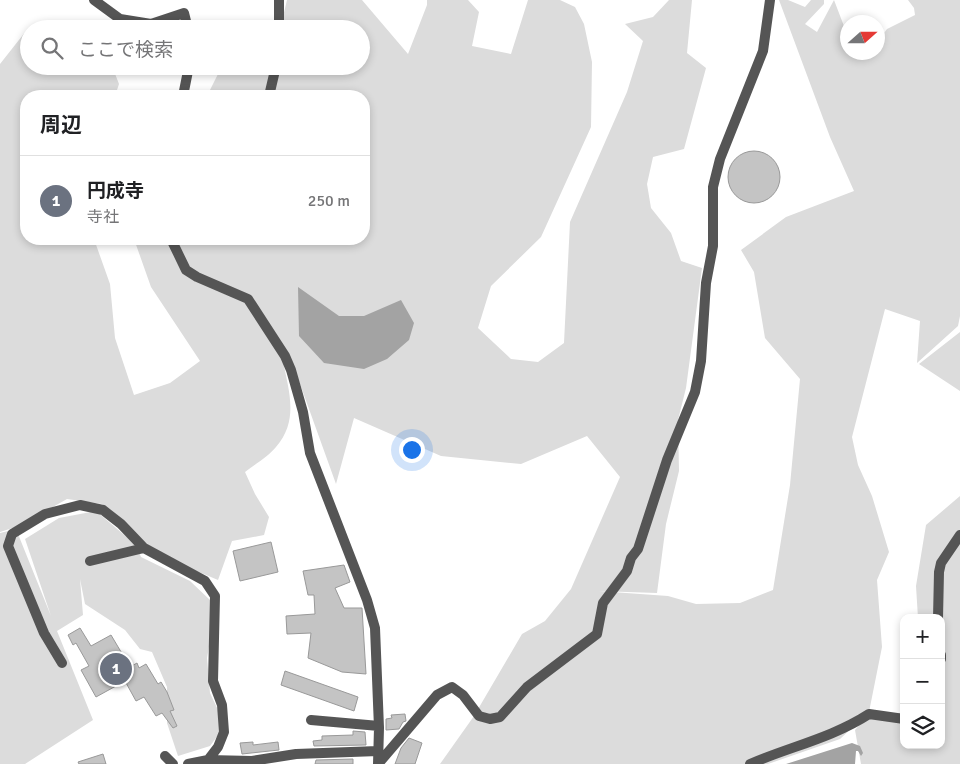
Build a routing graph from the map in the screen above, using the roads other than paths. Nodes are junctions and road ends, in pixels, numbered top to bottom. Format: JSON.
{"nodes":[{"id":1,"x":94,"y":0,"type":"edge"},
{"id":2,"x":279,"y":0,"type":"edge"},
{"id":3,"x":770,"y":0,"type":"edge"},
{"id":4,"x":126,"y":20,"type":"edge"},
{"id":5,"x":162,"y":20,"type":"edge"},
{"id":6,"x":186,"y":20,"type":"edge"},
{"id":7,"x":279,"y":20,"type":"edge"},
{"id":8,"x":187,"y":75,"type":"edge"},
{"id":9,"x":274,"y":75,"type":"edge"},
{"id":10,"x":184,"y":90,"type":"edge"},
{"id":11,"x":270,"y":90,"type":"edge"},
{"id":12,"x":174,"y":245,"type":"edge"},
{"id":13,"x":960,"y":535,"type":"edge"},
{"id":14,"x":144,"y":548,"type":"junction"},
{"id":15,"x":90,"y":561,"type":"dead end"},
{"id":16,"x":938,"y":614,"type":"edge"},
{"id":17,"x":62,"y":663,"type":"dead end"},
{"id":18,"x":900,"y":718,"type":"edge"},
{"id":19,"x":311,"y":720,"type":"dead end"},
{"id":20,"x":379,"y":726,"type":"junction"},
{"id":21,"x":378,"y":751,"type":"junction"},
{"id":22,"x":166,"y":756,"type":"dead end"},
{"id":23,"x":208,"y":760,"type":"junction"},
{"id":24,"x":173,"y":764,"type":"edge"},
{"id":25,"x":188,"y":764,"type":"edge"},
{"id":26,"x":378,"y":764,"type":"edge"},
{"id":27,"x":750,"y":764,"type":"edge"}],
"edges":[{"from":1,"to":4,"type":"street"},
{"from":2,"to":7,"type":"street"},
{"from":3,"to":26,"type":"street"},
{"from":5,"to":6,"type":"street"},
{"from":8,"to":10,"type":"street"},
{"from":9,"to":11,"type":"street"},
{"from":12,"to":20,"type":"street"},
{"from":13,"to":16,"type":"street"},
{"from":14,"to":15,"type":"street"},
{"from":14,"to":17,"type":"street"},
{"from":14,"to":23,"type":"street"},
{"from":18,"to":27,"type":"street"},
{"from":19,"to":20,"type":"street"},
{"from":20,"to":21,"type":"street"},
{"from":21,"to":23,"type":"street"},
{"from":21,"to":26,"type":"street"},
{"from":22,"to":24,"type":"street"},
{"from":23,"to":25,"type":"street"}]}
